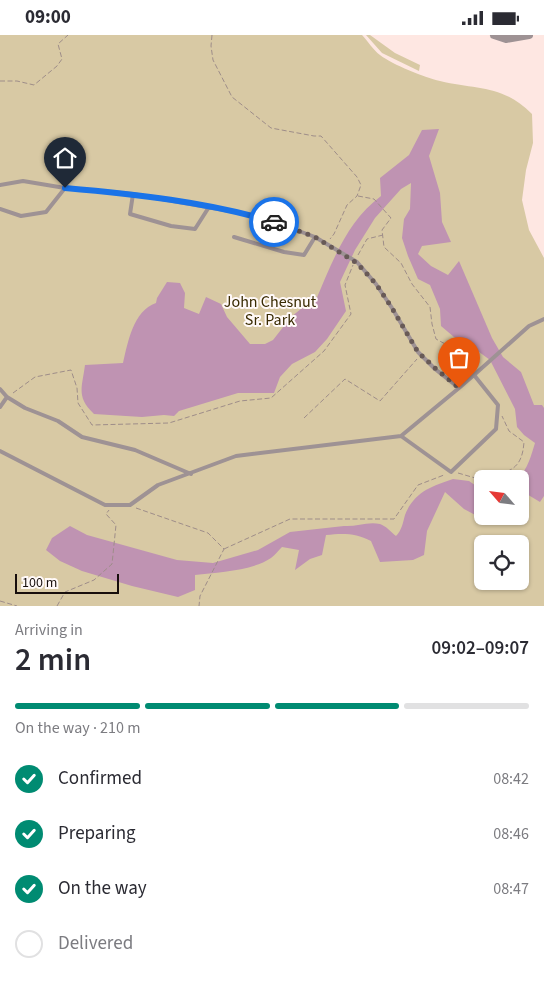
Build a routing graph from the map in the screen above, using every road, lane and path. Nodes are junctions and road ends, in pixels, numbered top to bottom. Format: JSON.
{"nodes":[{"id":1,"x":68,"y":35,"type":"edge"},
{"id":2,"x":212,"y":35,"type":"edge"},
{"id":3,"x":494,"y":35,"type":"edge"},
{"id":4,"x":527,"y":36,"type":"edge"},
{"id":5,"x":0,"y":81,"type":"edge"},
{"id":6,"x":0,"y":185,"type":"edge"},
{"id":7,"x":65,"y":188,"type":"junction"},
{"id":8,"x":133,"y":194,"type":"junction"},
{"id":9,"x":358,"y":195,"type":"junction"},
{"id":10,"x":209,"y":207,"type":"junction"},
{"id":11,"x":0,"y":209,"type":"edge"},
{"id":12,"x":382,"y":235,"type":"junction"},
{"id":13,"x":234,"y":237,"type":"dead end"},
{"id":14,"x":315,"y":237,"type":"junction"},
{"id":15,"x":322,"y":241,"type":"junction"},
{"id":16,"x":353,"y":260,"type":"junction"},
{"id":17,"x":544,"y":319,"type":"edge"},
{"id":18,"x":421,"y":354,"type":"junction"},
{"id":19,"x":474,"y":375,"type":"junction"},
{"id":20,"x":459,"y":388,"type":"junction"},
{"id":21,"x":0,"y":389,"type":"edge"},
{"id":22,"x":7,"y":397,"type":"junction"},
{"id":23,"x":498,"y":405,"type":"junction"},
{"id":24,"x":0,"y":407,"type":"edge"},
{"id":25,"x":304,"y":418,"type":"dead end"},
{"id":26,"x":401,"y":436,"type":"junction"},
{"id":27,"x":0,"y":451,"type":"edge"},
{"id":28,"x":511,"y":470,"type":"edge"},
{"id":29,"x":451,"y":472,"type":"junction"},
{"id":30,"x":191,"y":474,"type":"junction"},
{"id":31,"x":474,"y":478,"type":"edge"},
{"id":32,"x":108,"y":505,"type":"junction"},
{"id":33,"x":130,"y":505,"type":"junction"},
{"id":34,"x":224,"y":549,"type":"junction"},
{"id":35,"x":0,"y":601,"type":"edge"},
{"id":36,"x":17,"y":606,"type":"edge"},
{"id":37,"x":57,"y":606,"type":"edge"},
{"id":38,"x":199,"y":606,"type":"edge"}],
"edges":[{"from":1,"to":5,"type":"path"},
{"from":2,"to":9,"type":"path"},
{"from":3,"to":4,"type":"street"},
{"from":6,"to":7,"type":"lane"},
{"from":7,"to":8,"type":"lane"},
{"from":7,"to":11,"type":"lane"},
{"from":8,"to":10,"type":"lane"},
{"from":8,"to":10,"type":"lane"},
{"from":9,"to":12,"type":"path"},
{"from":9,"to":15,"type":"path"},
{"from":10,"to":14,"type":"lane"},
{"from":12,"to":16,"type":"path"},
{"from":12,"to":19,"type":"path"},
{"from":13,"to":14,"type":"lane"},
{"from":14,"to":15,"type":"lane"},
{"from":15,"to":16,"type":"lane"},
{"from":16,"to":18,"type":"lane"},
{"from":16,"to":22,"type":"path"},
{"from":17,"to":19,"type":"lane"},
{"from":18,"to":20,"type":"lane"},
{"from":18,"to":25,"type":"path"},
{"from":19,"to":20,"type":"lane"},
{"from":19,"to":23,"type":"lane"},
{"from":20,"to":26,"type":"lane"},
{"from":21,"to":22,"type":"lane"},
{"from":22,"to":24,"type":"lane"},
{"from":22,"to":30,"type":"lane"},
{"from":23,"to":28,"type":"path"},
{"from":23,"to":29,"type":"lane"},
{"from":26,"to":29,"type":"lane"},
{"from":26,"to":30,"type":"lane"},
{"from":27,"to":32,"type":"lane"},
{"from":29,"to":31,"type":"path"},
{"from":29,"to":34,"type":"path"},
{"from":30,"to":33,"type":"lane"},
{"from":32,"to":33,"type":"lane"},
{"from":32,"to":37,"type":"path"},
{"from":33,"to":34,"type":"path"},
{"from":34,"to":38,"type":"path"},
{"from":35,"to":36,"type":"path"}]}
